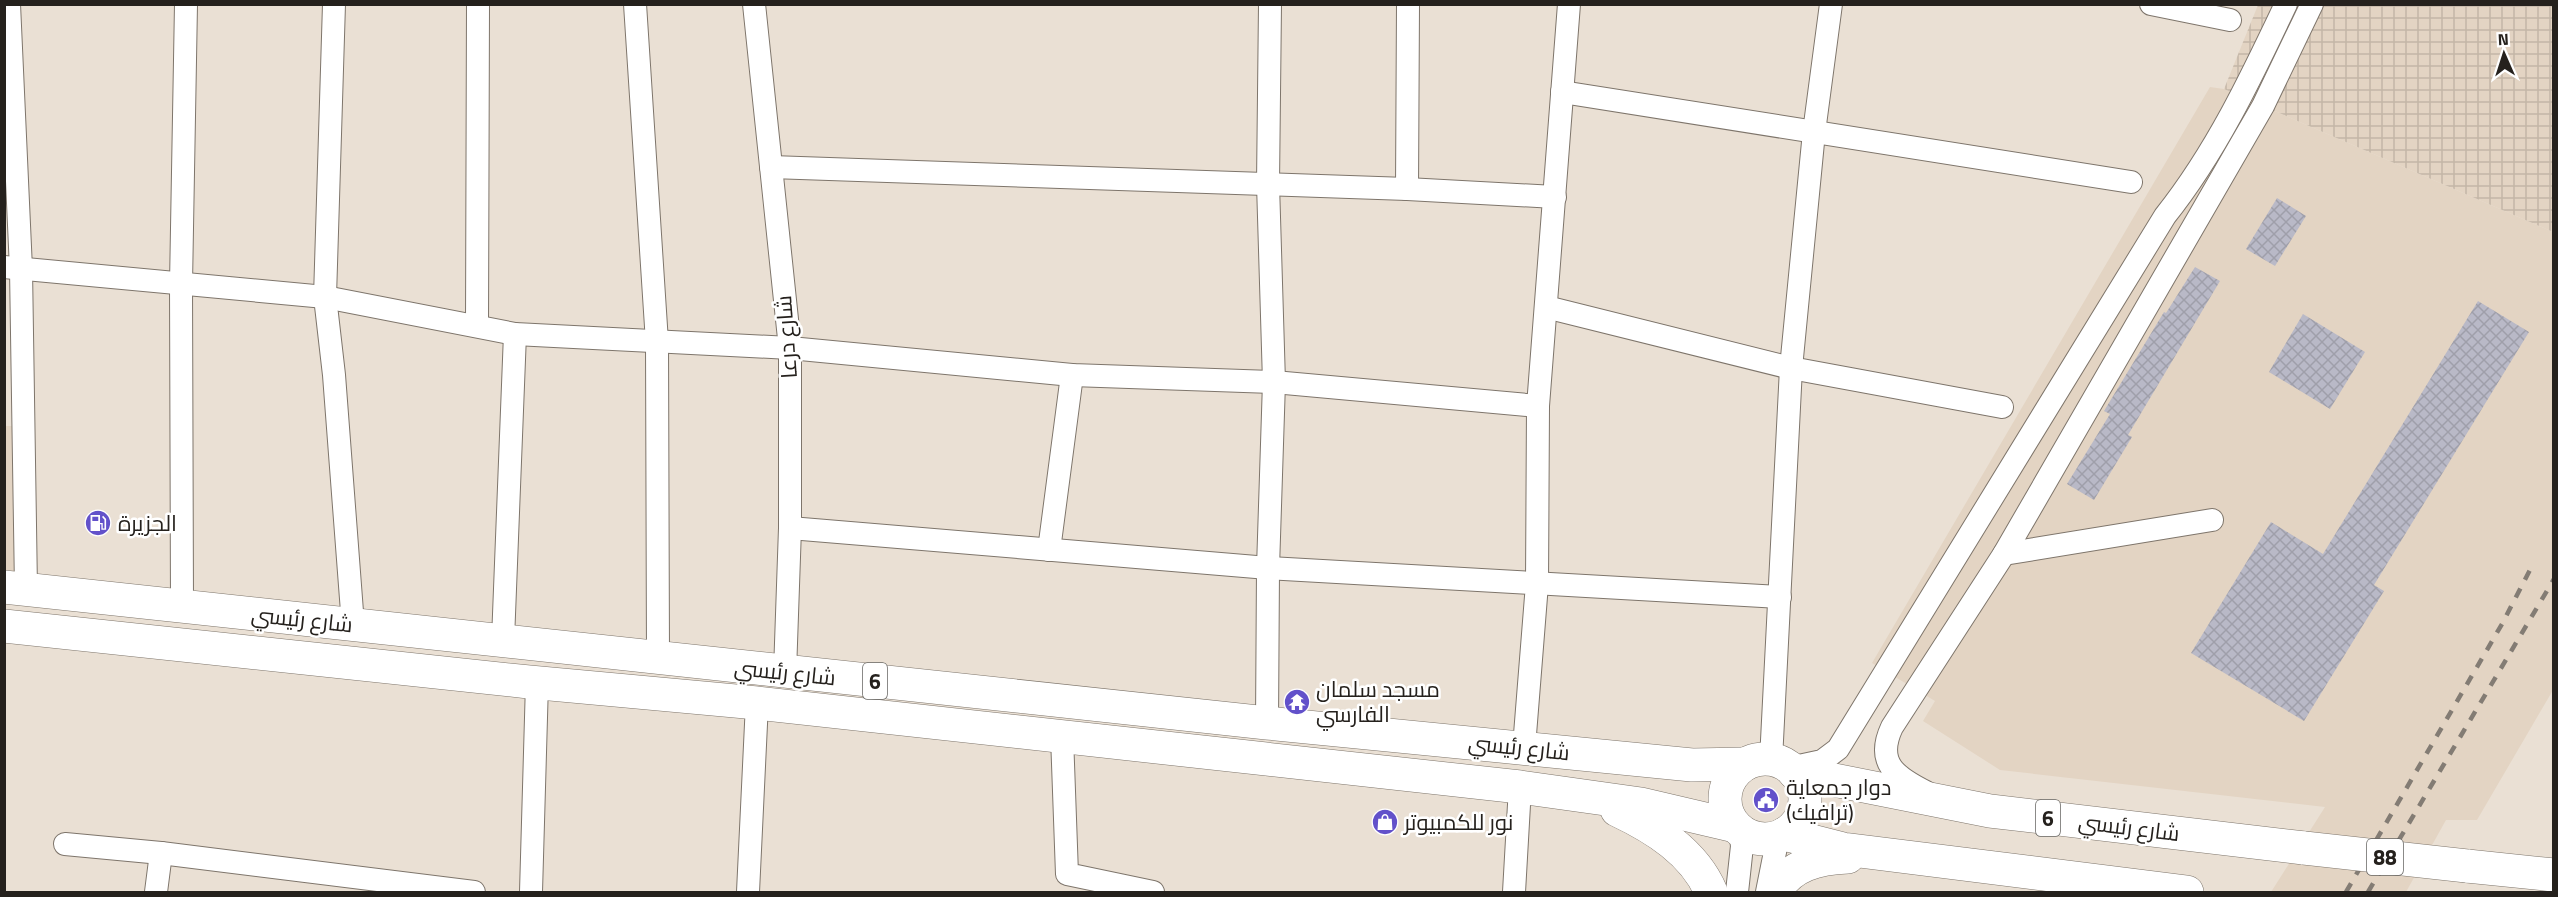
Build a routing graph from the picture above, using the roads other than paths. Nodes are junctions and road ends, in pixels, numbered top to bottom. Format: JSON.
{"nodes":[{"id":1,"x":9,"y":4,"type":"edge"},
{"id":2,"x":186,"y":4,"type":"edge"},
{"id":3,"x":334,"y":4,"type":"edge"},
{"id":4,"x":478,"y":4,"type":"edge"},
{"id":5,"x":635,"y":4,"type":"edge"},
{"id":6,"x":754,"y":4,"type":"edge"},
{"id":7,"x":1269,"y":4,"type":"edge"},
{"id":8,"x":1408,"y":4,"type":"edge"},
{"id":9,"x":1569,"y":4,"type":"edge"},
{"id":10,"x":1831,"y":4,"type":"edge"},
{"id":11,"x":2151,"y":4,"type":"edge"},
{"id":12,"x":2286,"y":4,"type":"edge"},
{"id":13,"x":2312,"y":4,"type":"edge"},
{"id":14,"x":2230,"y":20,"type":"dead end"},
{"id":15,"x":1562,"y":92,"type":"junction"},
{"id":16,"x":1814,"y":132,"type":"junction"},
{"id":17,"x":771,"y":167,"type":"junction"},
{"id":18,"x":2131,"y":182,"type":"dead end"},
{"id":19,"x":1268,"y":184,"type":"junction"},
{"id":20,"x":1407,"y":189,"type":"junction"},
{"id":21,"x":1555,"y":197,"type":"junction"},
{"id":22,"x":13,"y":268,"type":"edge"},
{"id":23,"x":181,"y":284,"type":"junction"},
{"id":24,"x":325,"y":297,"type":"junction"},
{"id":25,"x":1546,"y":307,"type":"junction"},
{"id":26,"x":477,"y":326,"type":"junction"},
{"id":27,"x":515,"y":334,"type":"junction"},
{"id":28,"x":657,"y":342,"type":"junction"},
{"id":29,"x":790,"y":348,"type":"junction"},
{"id":30,"x":1791,"y":368,"type":"junction"},
{"id":31,"x":1072,"y":375,"type":"junction"},
{"id":32,"x":1274,"y":382,"type":"junction"},
{"id":33,"x":1538,"y":406,"type":"junction"},
{"id":34,"x":2002,"y":407,"type":"dead end"},
{"id":35,"x":2212,"y":520,"type":"dead end"},
{"id":36,"x":790,"y":528,"type":"junction"},
{"id":37,"x":1049,"y":550,"type":"junction"},
{"id":38,"x":2004,"y":554,"type":"junction"},
{"id":39,"x":1268,"y":568,"type":"junction"},
{"id":40,"x":1537,"y":585,"type":"junction"},
{"id":41,"x":15,"y":588,"type":"edge"},
{"id":42,"x":1780,"y":597,"type":"junction"},
{"id":43,"x":182,"y":605,"type":"junction"},
{"id":44,"x":353,"y":625,"type":"junction"},
{"id":45,"x":4,"y":626,"type":"edge"},
{"id":46,"x":518,"y":641,"type":"junction"},
{"id":47,"x":658,"y":657,"type":"junction"},
{"id":48,"x":785,"y":672,"type":"junction"},
{"id":49,"x":533,"y":683,"type":"junction"},
{"id":50,"x":757,"y":703,"type":"junction"},
{"id":51,"x":1856,"y":719,"type":"junction"},
{"id":52,"x":1267,"y":723,"type":"junction"},
{"id":53,"x":1888,"y":735,"type":"junction"},
{"id":54,"x":1062,"y":736,"type":"junction"},
{"id":55,"x":1524,"y":747,"type":"junction"},
{"id":56,"x":1775,"y":766,"type":"junction"},
{"id":57,"x":1520,"y":787,"type":"junction"},
{"id":58,"x":1567,"y":793,"type":"junction"},
{"id":59,"x":1949,"y":803,"type":"junction"},
{"id":60,"x":1738,"y":828,"type":"junction"},
{"id":61,"x":1781,"y":836,"type":"junction"},
{"id":62,"x":65,"y":844,"type":"dead end"},
{"id":63,"x":2304,"y":848,"type":"joint"},
{"id":64,"x":161,"y":853,"type":"junction"},
{"id":65,"x":1910,"y":858,"type":"junction"},
{"id":66,"x":2553,"y":875,"type":"edge"},
{"id":67,"x":438,"y":891,"type":"edge"},
{"id":68,"x":156,"y":892,"type":"edge"},
{"id":69,"x":474,"y":892,"type":"edge"},
{"id":70,"x":531,"y":892,"type":"edge"},
{"id":71,"x":748,"y":892,"type":"edge"},
{"id":72,"x":1153,"y":892,"type":"edge"},
{"id":73,"x":1514,"y":892,"type":"edge"},
{"id":74,"x":1711,"y":892,"type":"edge"},
{"id":75,"x":1737,"y":892,"type":"edge"},
{"id":76,"x":1767,"y":892,"type":"edge"},
{"id":77,"x":1775,"y":892,"type":"edge"},
{"id":78,"x":2187,"y":892,"type":"edge"}],
"edges":[{"from":1,"to":22,"type":"street"},
{"from":2,"to":23,"type":"street"},
{"from":3,"to":24,"type":"street"},
{"from":4,"to":26,"type":"street"},
{"from":5,"to":28,"type":"street"},
{"from":6,"to":17,"type":"street","name":"شارع درعا"},
{"from":7,"to":19,"type":"street"},
{"from":8,"to":20,"type":"street"},
{"from":9,"to":15,"type":"street"},
{"from":10,"to":16,"type":"street"},
{"from":11,"to":14,"type":"street"},
{"from":12,"to":51,"type":"street"},
{"from":13,"to":38,"type":"street"},
{"from":15,"to":16,"type":"street"},
{"from":15,"to":21,"type":"street"},
{"from":16,"to":18,"type":"street"},
{"from":16,"to":30,"type":"street"},
{"from":17,"to":19,"type":"street"},
{"from":17,"to":29,"type":"street","name":"شارع درعا"},
{"from":19,"to":20,"type":"street"},
{"from":19,"to":32,"type":"street"},
{"from":20,"to":21,"type":"street"},
{"from":21,"to":25,"type":"street"},
{"from":22,"to":23,"type":"street"},
{"from":22,"to":41,"type":"street"},
{"from":23,"to":24,"type":"street"},
{"from":23,"to":43,"type":"street"},
{"from":24,"to":26,"type":"street"},
{"from":24,"to":44,"type":"street"},
{"from":25,"to":30,"type":"street"},
{"from":25,"to":33,"type":"street"},
{"from":26,"to":27,"type":"street"},
{"from":27,"to":28,"type":"street"},
{"from":27,"to":46,"type":"street"},
{"from":28,"to":29,"type":"street"},
{"from":28,"to":47,"type":"street"},
{"from":29,"to":31,"type":"street"},
{"from":29,"to":36,"type":"street","name":"شارع درعا"},
{"from":30,"to":34,"type":"street"},
{"from":30,"to":42,"type":"street"},
{"from":31,"to":32,"type":"street"},
{"from":31,"to":37,"type":"street"},
{"from":32,"to":33,"type":"street"},
{"from":32,"to":39,"type":"street"},
{"from":33,"to":40,"type":"street"},
{"from":35,"to":38,"type":"street"},
{"from":36,"to":37,"type":"street"},
{"from":36,"to":48,"type":"street","name":"شارع درعا"},
{"from":37,"to":39,"type":"street"},
{"from":38,"to":53,"type":"street"},
{"from":39,"to":40,"type":"street"},
{"from":39,"to":52,"type":"street"},
{"from":40,"to":42,"type":"street"},
{"from":40,"to":55,"type":"street"},
{"from":41,"to":43,"type":"highway","name":"شارع رئيسي","number":"6"},
{"from":42,"to":56,"type":"street"},
{"from":43,"to":44,"type":"highway","name":"شارع رئيسي","number":"6"},
{"from":44,"to":46,"type":"highway","name":"شارع رئيسي","number":"6"},
{"from":45,"to":49,"type":"highway","name":"شارع رئيسي","number":"6"},
{"from":46,"to":47,"type":"highway","name":"شارع رئيسي","number":"6"},
{"from":46,"to":49,"type":"highway"},
{"from":47,"to":48,"type":"highway","name":"شارع رئيسي","number":"6"},
{"from":48,"to":52,"type":"highway","name":"شارع رئيسي","number":"6"},
{"from":49,"to":50,"type":"highway","name":"شارع رئيسي","number":"6"},
{"from":49,"to":70,"type":"street"},
{"from":50,"to":54,"type":"highway","name":"شارع رئيسي","number":"6"},
{"from":50,"to":71,"type":"street"},
{"from":51,"to":53,"type":"street"},
{"from":51,"to":56,"type":"street"},
{"from":52,"to":55,"type":"highway","name":"شارع رئيسي","number":"6"},
{"from":53,"to":59,"type":"street"},
{"from":54,"to":57,"type":"highway","name":"شارع رئيسي","number":"6"},
{"from":54,"to":72,"type":"street"},
{"from":55,"to":56,"type":"highway","name":"شارع رئيسي","number":"6"},
{"from":56,"to":59,"type":"highway","name":"شارع رئيسي","number":"6"},
{"from":56,"to":60,"type":"highway"},
{"from":56,"to":61,"type":"highway"},
{"from":57,"to":58,"type":"highway","name":"شارع رئيسي","number":"6"},
{"from":57,"to":73,"type":"street"},
{"from":58,"to":60,"type":"highway","name":"شارع رئيسي","number":"6"},
{"from":58,"to":74,"type":"highway"},
{"from":59,"to":63,"type":"highway","name":"شارع رئيسي","number":"6"},
{"from":60,"to":61,"type":"highway"},
{"from":60,"to":75,"type":"street"},
{"from":61,"to":65,"type":"highway"},
{"from":61,"to":76,"type":"street"},
{"from":62,"to":64,"type":"street"},
{"from":63,"to":66,"type":"highway","name":"شارع رئيسي","number":"88","bridge":true},
{"from":64,"to":67,"type":"street"},
{"from":64,"to":68,"type":"street"},
{"from":65,"to":77,"type":"highway"},
{"from":65,"to":78,"type":"highway"},
{"from":67,"to":69,"type":"street"}]}
